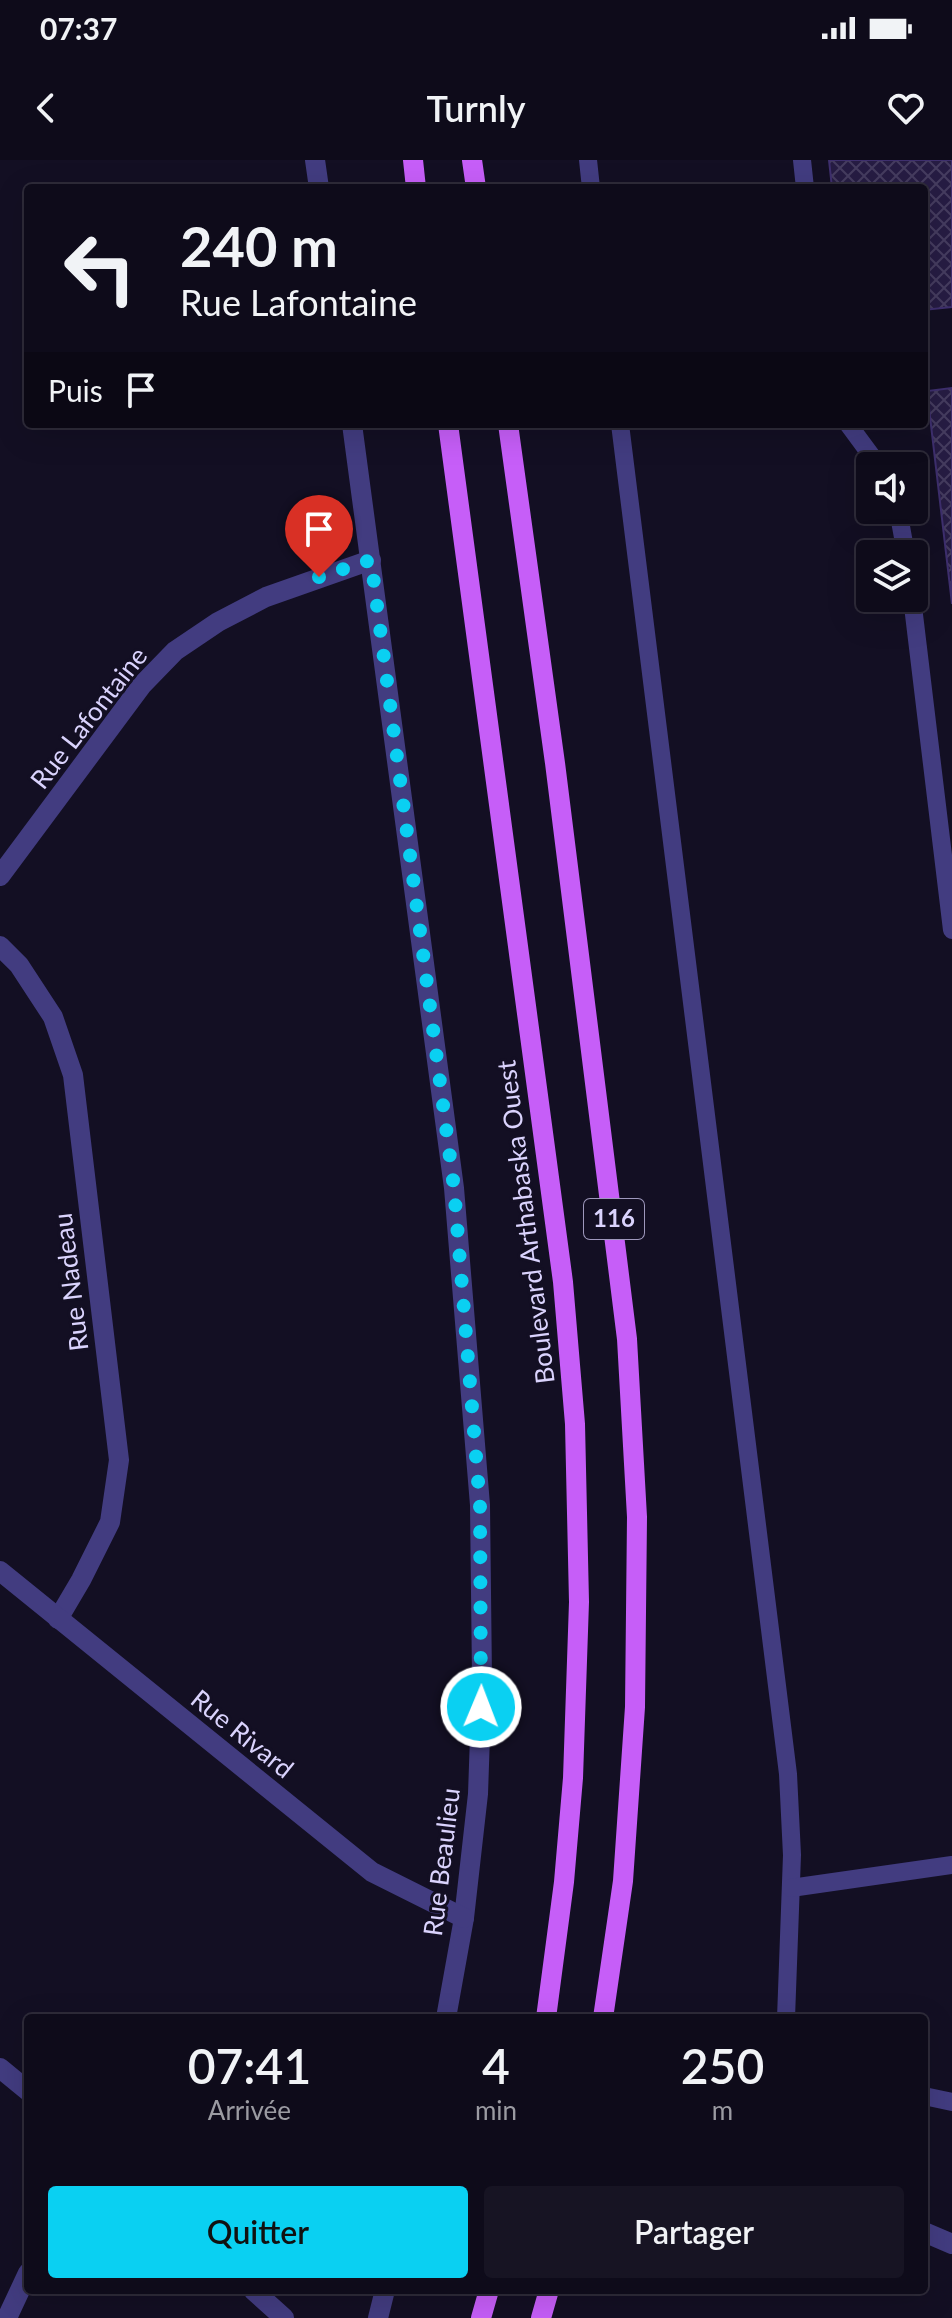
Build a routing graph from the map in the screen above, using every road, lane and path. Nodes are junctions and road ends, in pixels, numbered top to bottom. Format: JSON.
{"nodes":[{"id":1,"x":315,"y":160,"type":"edge"},
{"id":2,"x":413,"y":160,"type":"edge"},
{"id":3,"x":472,"y":160,"type":"edge"},
{"id":4,"x":588,"y":160,"type":"edge"},
{"id":5,"x":802,"y":160,"type":"edge"},
{"id":6,"x":318,"y":184,"type":"edge"},
{"id":7,"x":416,"y":184,"type":"edge"},
{"id":8,"x":475,"y":184,"type":"edge"},
{"id":9,"x":591,"y":184,"type":"edge"},
{"id":10,"x":805,"y":184,"type":"edge"},
{"id":11,"x":353,"y":428,"type":"edge"},
{"id":12,"x":449,"y":428,"type":"edge"},
{"id":13,"x":509,"y":428,"type":"edge"},
{"id":14,"x":620,"y":428,"type":"edge"},
{"id":15,"x":851,"y":428,"type":"edge"},
{"id":16,"x":869,"y":452,"type":"edge"},
{"id":17,"x":371,"y":560,"type":"junction"},
{"id":18,"x":914,"y":612,"type":"edge"},
{"id":19,"x":0,"y":876,"type":"edge"},
{"id":20,"x":952,"y":930,"type":"edge"},
{"id":21,"x":0,"y":946,"type":"edge"},
{"id":22,"x":0,"y":1571,"type":"edge"},
{"id":23,"x":58,"y":1619,"type":"junction"},
{"id":24,"x":952,"y":1865,"type":"edge"},
{"id":25,"x":791,"y":1888,"type":"junction"},
{"id":26,"x":464,"y":1918,"type":"junction"},
{"id":27,"x":447,"y":2014,"type":"edge"},
{"id":28,"x":547,"y":2014,"type":"edge"},
{"id":29,"x":604,"y":2014,"type":"edge"},
{"id":30,"x":786,"y":2014,"type":"edge"},
{"id":31,"x":0,"y":2068,"type":"edge"},
{"id":32,"x":24,"y":2088,"type":"edge"},
{"id":33,"x":928,"y":2097,"type":"edge"},
{"id":34,"x":952,"y":2102,"type":"edge"},
{"id":35,"x":928,"y":2234,"type":"edge"},
{"id":36,"x":952,"y":2244,"type":"edge"},
{"id":37,"x":24,"y":2282,"type":"edge"},
{"id":38,"x":257,"y":2294,"type":"edge"},
{"id":39,"x":384,"y":2294,"type":"edge"},
{"id":40,"x":488,"y":2294,"type":"edge"},
{"id":41,"x":548,"y":2294,"type":"edge"},
{"id":42,"x":7,"y":2318,"type":"edge"},
{"id":43,"x":284,"y":2318,"type":"edge"},
{"id":44,"x":378,"y":2318,"type":"edge"},
{"id":45,"x":481,"y":2318,"type":"edge"},
{"id":46,"x":541,"y":2318,"type":"edge"}],
"edges":[{"from":1,"to":6,"type":"street"},
{"from":2,"to":7,"type":"main road"},
{"from":3,"to":8,"type":"main road"},
{"from":4,"to":9,"type":"lane"},
{"from":5,"to":10,"type":"lane"},
{"from":11,"to":17,"type":"street","name":"Rue Beaulieu"},
{"from":12,"to":28,"type":"main road","name":"Boulevard Arthabaska Ouest","number":"116"},
{"from":13,"to":29,"type":"main road","number":"116"},
{"from":14,"to":25,"type":"lane"},
{"from":15,"to":16,"type":"lane"},
{"from":17,"to":19,"type":"street","name":"Rue Lafontaine"},
{"from":17,"to":26,"type":"street","name":"Rue Beaulieu"},
{"from":18,"to":20,"type":"lane"},
{"from":21,"to":23,"type":"street","name":"Rue Nadeau"},
{"from":22,"to":23,"type":"street","name":"Rue Rivard"},
{"from":23,"to":26,"type":"street","name":"Rue Rivard"},
{"from":24,"to":25,"type":"lane"},
{"from":25,"to":30,"type":"lane"},
{"from":26,"to":27,"type":"street","name":"Rue Beaulieu"},
{"from":31,"to":32,"type":"street"},
{"from":33,"to":34,"type":"lane"},
{"from":35,"to":36,"type":"street"},
{"from":37,"to":42,"type":"street"},
{"from":38,"to":43,"type":"street"},
{"from":39,"to":44,"type":"street"},
{"from":40,"to":45,"type":"main road"},
{"from":41,"to":46,"type":"main road"}]}
